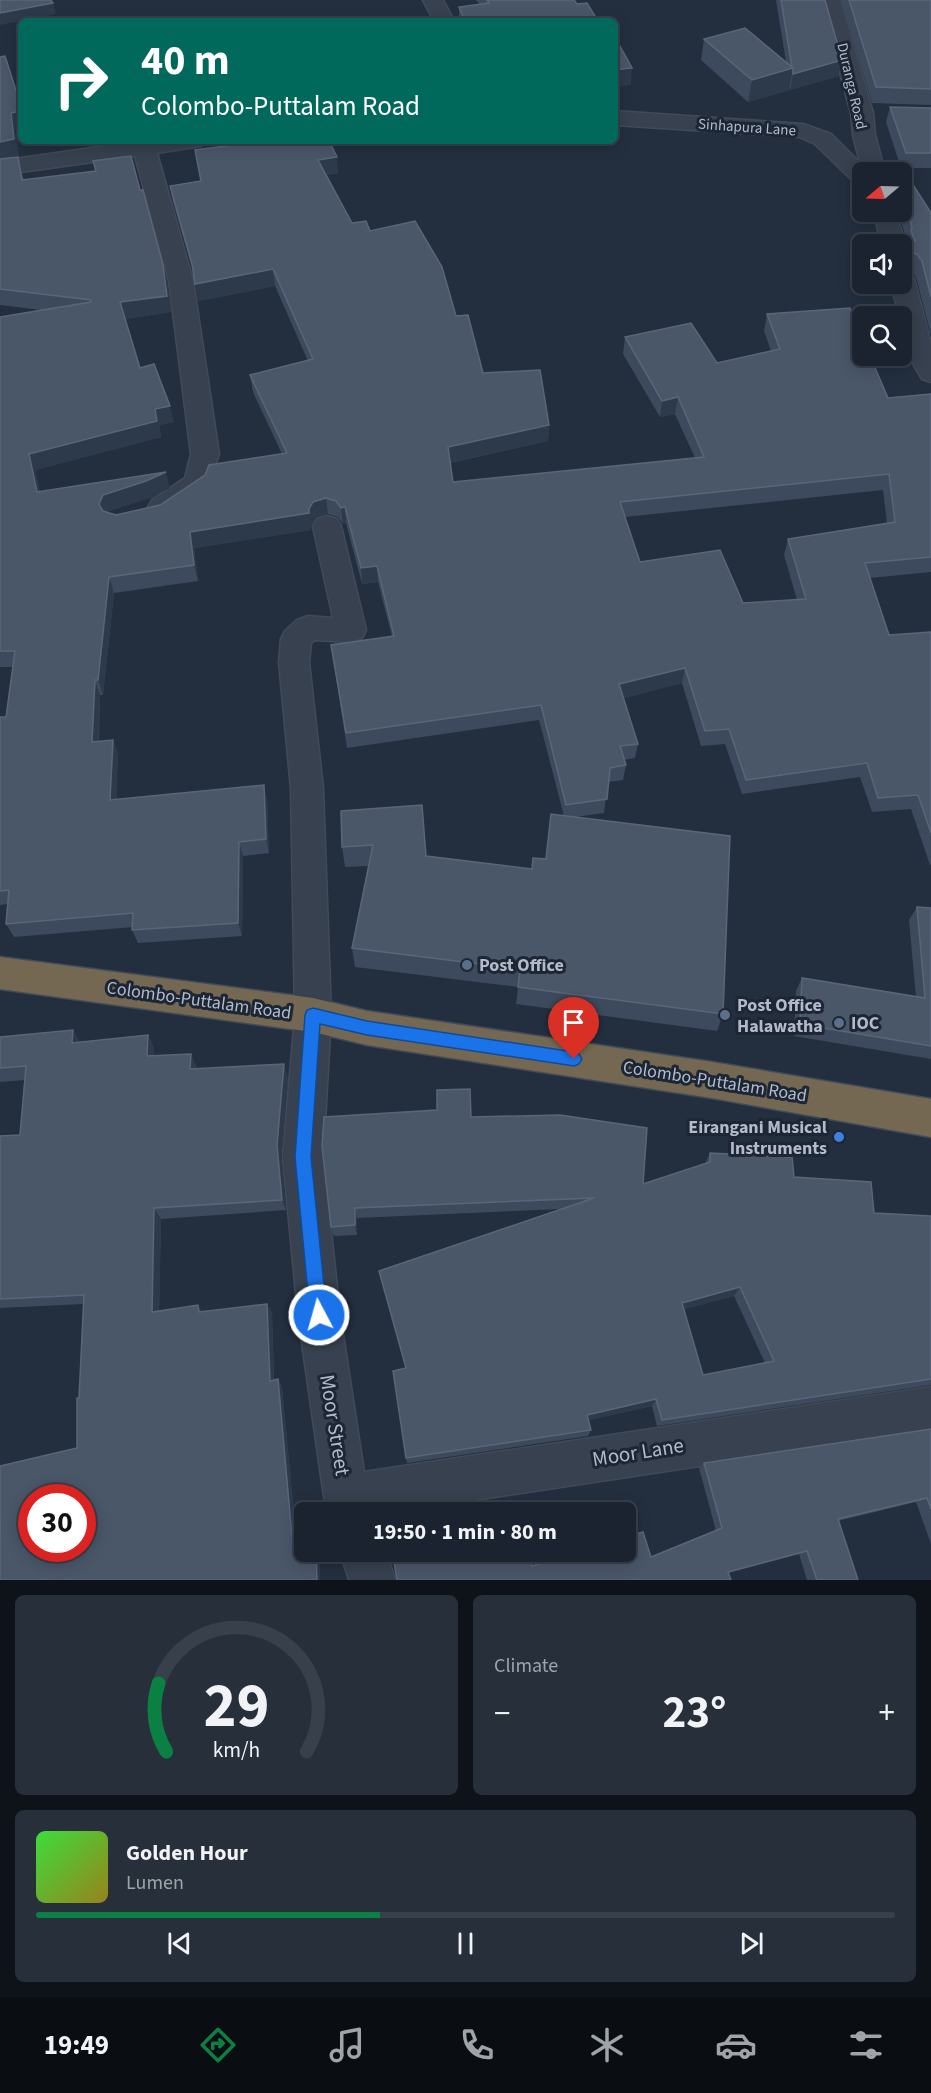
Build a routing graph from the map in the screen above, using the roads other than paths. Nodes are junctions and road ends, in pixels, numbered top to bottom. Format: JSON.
{"nodes":[{"id":1,"x":433,"y":0,"type":"edge"},
{"id":2,"x":830,"y":0,"type":"edge"},
{"id":3,"x":442,"y":18,"type":"edge"},
{"id":4,"x":862,"y":113,"type":"junction"},
{"id":5,"x":885,"y":113,"type":"dead end"},
{"id":6,"x":618,"y":118,"type":"edge"},
{"id":7,"x":168,"y":144,"type":"edge"},
{"id":8,"x":144,"y":147,"type":"junction"},
{"id":9,"x":871,"y":162,"type":"edge"},
{"id":10,"x":852,"y":167,"type":"edge"},
{"id":11,"x":0,"y":168,"type":"edge"},
{"id":12,"x":906,"y":294,"type":"edge"},
{"id":13,"x":931,"y":373,"type":"edge"},
{"id":14,"x":142,"y":514,"type":"edge"},
{"id":15,"x":327,"y":526,"type":"dead end"},
{"id":16,"x":0,"y":973,"type":"edge"},
{"id":17,"x":313,"y":1015,"type":"junction"},
{"id":18,"x":931,"y":1118,"type":"edge"},
{"id":19,"x":931,"y":1409,"type":"edge"},
{"id":20,"x":348,"y":1502,"type":"edge"},
{"id":21,"x":360,"y":1502,"type":"edge"},
{"id":22,"x":366,"y":1562,"type":"edge"},
{"id":23,"x":372,"y":1580,"type":"edge"}],
"edges":[{"from":1,"to":3,"type":"street"},
{"from":2,"to":4,"type":"street","name":"Duranga Road"},
{"from":4,"to":5,"type":"street"},
{"from":4,"to":9,"type":"street","name":"Duranga Road"},
{"from":6,"to":10,"type":"street","name":"Sinhapura Lane"},
{"from":7,"to":8,"type":"street"},
{"from":8,"to":11,"type":"street"},
{"from":8,"to":14,"type":"street"},
{"from":12,"to":13,"type":"street"},
{"from":15,"to":17,"type":"street","name":"Moor Street"},
{"from":16,"to":17,"type":"highway","name":"Colombo-Puttalam Road"},
{"from":17,"to":18,"type":"highway","name":"Colombo-Puttalam Road"},
{"from":17,"to":20,"type":"street","name":"Moor Street"},
{"from":19,"to":21,"type":"street","name":"Moor Lane"},
{"from":22,"to":23,"type":"street"}]}
